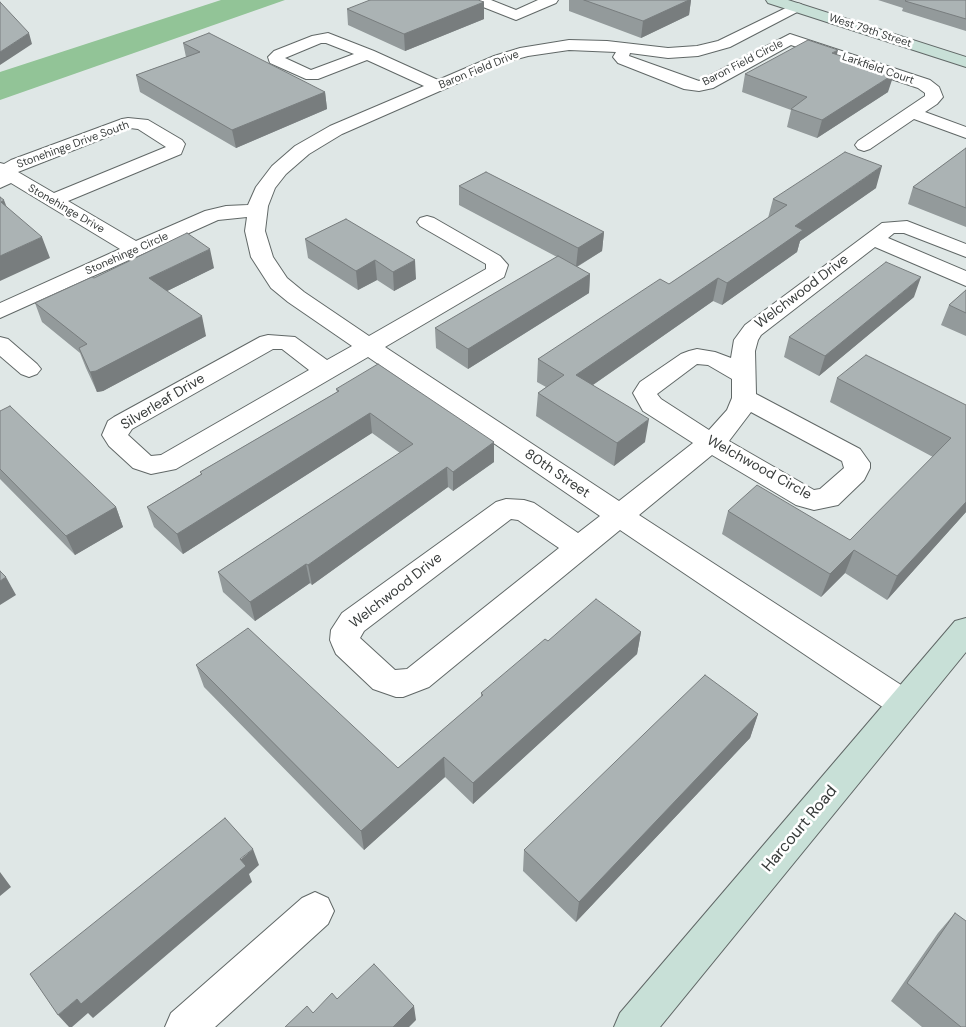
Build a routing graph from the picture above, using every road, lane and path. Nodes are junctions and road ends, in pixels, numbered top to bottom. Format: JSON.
{"nodes":[{"id":1,"x":551,"y":0,"type":"edge"},
{"id":2,"x":773,"y":0,"type":"edge"},
{"id":3,"x":485,"y":1,"type":"edge"},
{"id":4,"x":796,"y":7,"type":"junction"},
{"id":5,"x":516,"y":15,"type":"junction"},
{"id":6,"x":532,"y":22,"type":"dead end"},
{"id":7,"x":553,"y":32,"type":"dead end"},
{"id":8,"x":790,"y":39,"type":"joint"},
{"id":9,"x":570,"y":45,"type":"junction"},
{"id":10,"x":625,"y":48,"type":"junction"},
{"id":11,"x":368,"y":54,"type":"dead end"},
{"id":12,"x":966,"y":62,"type":"edge"},
{"id":13,"x":438,"y":86,"type":"junction"},
{"id":14,"x":913,"y":113,"type":"junction"},
{"id":15,"x":965,"y":132,"type":"edge"},
{"id":16,"x":864,"y":145,"type":"dead end"},
{"id":17,"x":2,"y":175,"type":"edge"},
{"id":18,"x":51,"y":201,"type":"junction"},
{"id":19,"x":257,"y":211,"type":"junction"},
{"id":20,"x":427,"y":222,"type":"dead end"},
{"id":21,"x":873,"y":239,"type":"junction"},
{"id":22,"x":136,"y":250,"type":"junction"},
{"id":23,"x":966,"y":251,"type":"edge"},
{"id":24,"x":966,"y":279,"type":"edge"},
{"id":25,"x":0,"y":311,"type":"edge"},
{"id":26,"x":0,"y":344,"type":"edge"},
{"id":27,"x":368,"y":346,"type":"junction"},
{"id":28,"x":29,"y":369,"type":"dead end"},
{"id":29,"x":326,"y":370,"type":"junction"},
{"id":30,"x":744,"y":387,"type":"junction"},
{"id":31,"x":710,"y":442,"type":"junction"},
{"id":32,"x":620,"y":515,"type":"junction"},
{"id":33,"x":580,"y":548,"type":"junction"},
{"id":34,"x":966,"y":630,"type":"edge"},
{"id":35,"x":904,"y":704,"type":"junction"},
{"id":36,"x":315,"y":911,"type":"dead end"},
{"id":37,"x":185,"y":1027,"type":"edge"},
{"id":38,"x":634,"y":1027,"type":"edge"}],
"edges":[{"from":1,"to":5,"type":"street"},
{"from":2,"to":4,"type":"street","name":"West 79th Street"},
{"from":3,"to":5,"type":"street"},
{"from":4,"to":10,"type":"street","name":"Baron Field Drive"},
{"from":4,"to":12,"type":"street","name":"West 79th Street"},
{"from":5,"to":6,"type":"street"},
{"from":7,"to":9,"type":"street"},
{"from":8,"to":10,"type":"street","name":"Baron Field Circle"},
{"from":8,"to":14,"type":"street","name":"Larkfield Court"},
{"from":9,"to":10,"type":"street","name":"Baron Field Drive"},
{"from":9,"to":13,"type":"street","name":"Baron Field Drive"},
{"from":11,"to":13,"type":"street"},
{"from":13,"to":19,"type":"street","name":"Baron Field Drive"},
{"from":14,"to":15,"type":"street"},
{"from":14,"to":16,"type":"street","name":"Larkfield Court"},
{"from":17,"to":18,"type":"street","name":"Stonehinge Drive"},
{"from":17,"to":18,"type":"street","name":"Stonehinge Drive South"},
{"from":18,"to":22,"type":"street","name":"Stonehinge Drive"},
{"from":19,"to":22,"type":"street","name":"Stonehinge Circle"},
{"from":19,"to":27,"type":"street","name":"80th Street"},
{"from":20,"to":27,"type":"street","name":"Silverleaf Drive"},
{"from":21,"to":23,"type":"street","name":"Welchwood Drive"},
{"from":21,"to":24,"type":"street"},
{"from":21,"to":30,"type":"street","name":"Welchwood Drive"},
{"from":22,"to":25,"type":"street","name":"Stonehinge Circle"},
{"from":26,"to":28,"type":"street"},
{"from":27,"to":29,"type":"street","name":"Silverleaf Drive"},
{"from":27,"to":32,"type":"street","name":"80th Street"},
{"from":29,"to":29,"type":"street","name":"Silverleaf Drive"},
{"from":30,"to":31,"type":"street","name":"Welchwood Drive"},
{"from":30,"to":31,"type":"street","name":"Welchwood Circle"},
{"from":30,"to":31,"type":"street","name":"Welchwood Circle"},
{"from":31,"to":32,"type":"street","name":"Welchwood Drive"},
{"from":32,"to":33,"type":"street","name":"Welchwood Drive"},
{"from":32,"to":35,"type":"street","name":"80th Street"},
{"from":33,"to":33,"type":"street","name":"Welchwood Drive"},
{"from":34,"to":35,"type":"street","name":"Harcourt Road"},
{"from":35,"to":38,"type":"street","name":"Harcourt Road"},
{"from":36,"to":37,"type":"street"}]}
